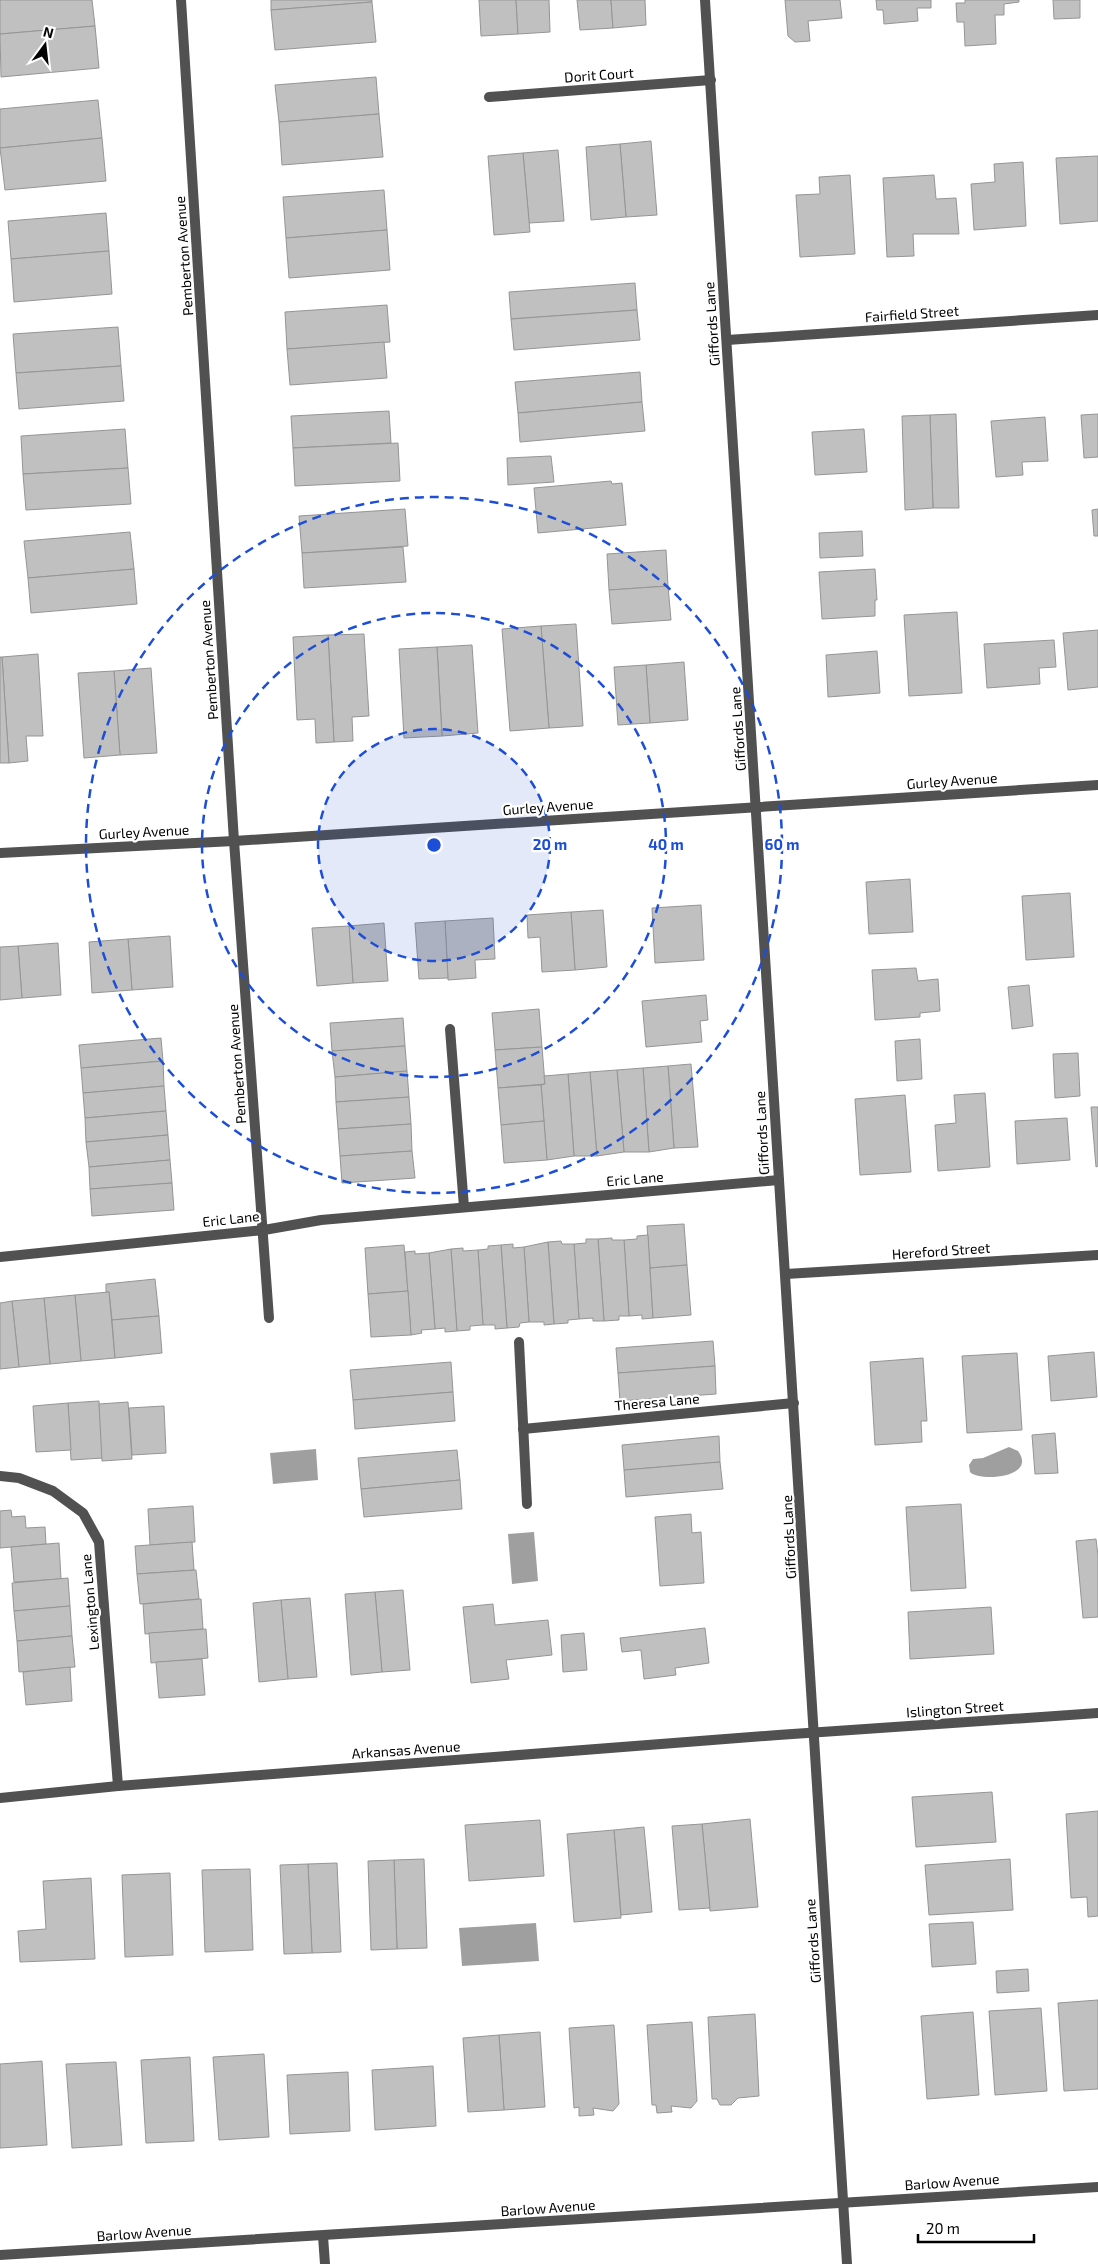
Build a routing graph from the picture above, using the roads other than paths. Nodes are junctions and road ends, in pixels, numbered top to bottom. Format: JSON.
{"nodes":[{"id":1,"x":181,"y":0,"type":"edge"},
{"id":2,"x":705,"y":0,"type":"edge"},
{"id":3,"x":711,"y":80,"type":"junction"},
{"id":4,"x":489,"y":97,"type":"dead end"},
{"id":5,"x":1098,"y":314,"type":"edge"},
{"id":6,"x":727,"y":340,"type":"junction"},
{"id":7,"x":1098,"y":785,"type":"edge"},
{"id":8,"x":756,"y":807,"type":"junction"},
{"id":9,"x":234,"y":841,"type":"junction"},
{"id":10,"x":0,"y":853,"type":"edge"},
{"id":11,"x":450,"y":1029,"type":"dead end"},
{"id":12,"x":779,"y":1180,"type":"junction"},
{"id":13,"x":464,"y":1207,"type":"junction"},
{"id":14,"x":264,"y":1230,"type":"junction"},
{"id":15,"x":1098,"y":1255,"type":"edge"},
{"id":16,"x":0,"y":1257,"type":"edge"},
{"id":17,"x":786,"y":1274,"type":"junction"},
{"id":18,"x":269,"y":1318,"type":"dead end"},
{"id":19,"x":519,"y":1342,"type":"dead end"},
{"id":20,"x":794,"y":1403,"type":"junction"},
{"id":21,"x":523,"y":1429,"type":"junction"},
{"id":22,"x":0,"y":1476,"type":"edge"},
{"id":23,"x":527,"y":1504,"type":"dead end"},
{"id":24,"x":1098,"y":1713,"type":"edge"},
{"id":25,"x":814,"y":1732,"type":"junction"},
{"id":26,"x":118,"y":1786,"type":"junction"},
{"id":27,"x":0,"y":1798,"type":"edge"},
{"id":28,"x":1098,"y":2187,"type":"edge"},
{"id":29,"x":843,"y":2203,"type":"junction"},
{"id":30,"x":323,"y":2236,"type":"junction"},
{"id":31,"x":0,"y":2255,"type":"edge"},
{"id":32,"x":325,"y":2264,"type":"edge"},
{"id":33,"x":847,"y":2264,"type":"edge"}],
"edges":[{"from":1,"to":9,"type":"street","name":"Pemberton Avenue"},
{"from":2,"to":3,"type":"street","name":"Giffords Lane"},
{"from":3,"to":4,"type":"street","name":"Dorit Court"},
{"from":3,"to":6,"type":"street","name":"Giffords Lane"},
{"from":5,"to":6,"type":"street","name":"Fairfield Street"},
{"from":6,"to":8,"type":"street","name":"Giffords Lane"},
{"from":7,"to":8,"type":"street","name":"Gurley Avenue"},
{"from":8,"to":9,"type":"street","name":"Gurley Avenue"},
{"from":8,"to":12,"type":"street","name":"Giffords Lane"},
{"from":9,"to":10,"type":"street","name":"Gurley Avenue"},
{"from":9,"to":14,"type":"street","name":"Pemberton Avenue"},
{"from":11,"to":13,"type":"street"},
{"from":12,"to":13,"type":"street","name":"Eric Lane"},
{"from":12,"to":17,"type":"street","name":"Giffords Lane"},
{"from":13,"to":14,"type":"street","name":"Eric Lane"},
{"from":14,"to":16,"type":"street","name":"Eric Lane"},
{"from":14,"to":18,"type":"street","name":"Pemberton Avenue"},
{"from":15,"to":17,"type":"street","name":"Hereford Street"},
{"from":17,"to":20,"type":"street","name":"Giffords Lane"},
{"from":19,"to":21,"type":"street"},
{"from":20,"to":21,"type":"street","name":"Theresa Lane"},
{"from":20,"to":25,"type":"street","name":"Giffords Lane"},
{"from":21,"to":23,"type":"street"},
{"from":22,"to":26,"type":"street","name":"Lexington Lane"},
{"from":24,"to":25,"type":"street","name":"Islington Street"},
{"from":25,"to":26,"type":"street","name":"Arkansas Avenue"},
{"from":25,"to":29,"type":"street","name":"Giffords Lane"},
{"from":26,"to":27,"type":"street","name":"Arkansas Avenue"},
{"from":28,"to":29,"type":"street","name":"Barlow Avenue"},
{"from":29,"to":30,"type":"street","name":"Barlow Avenue"},
{"from":29,"to":33,"type":"street","name":"Giffords Lane"},
{"from":30,"to":31,"type":"street","name":"Barlow Avenue"},
{"from":30,"to":32,"type":"street"}]}
